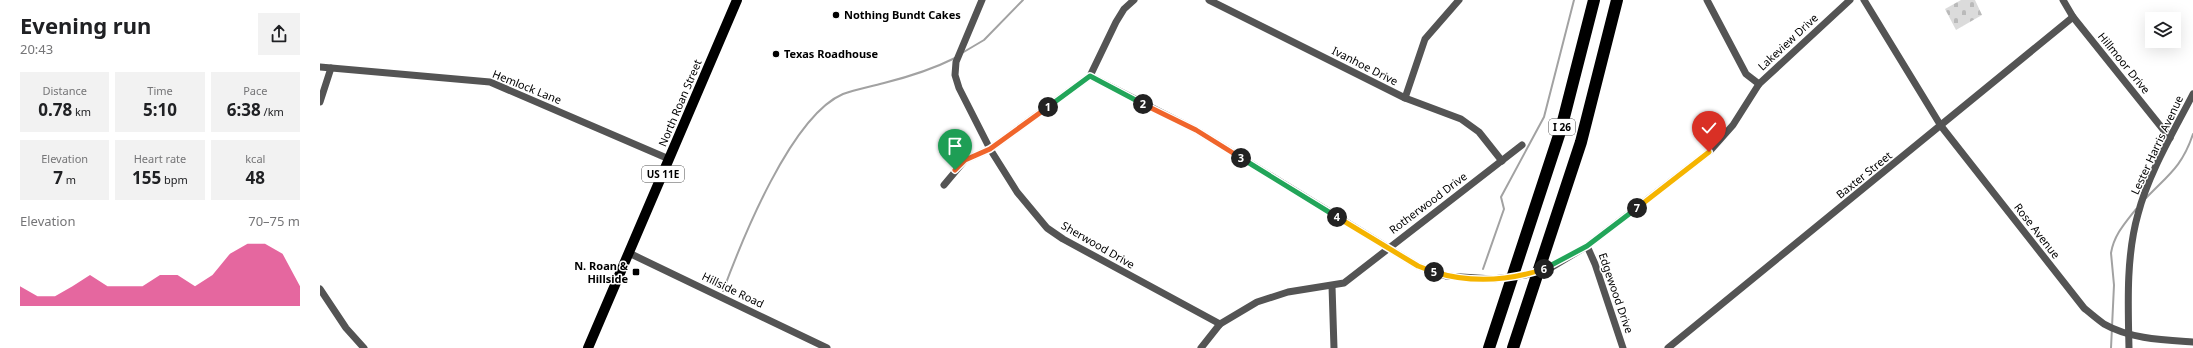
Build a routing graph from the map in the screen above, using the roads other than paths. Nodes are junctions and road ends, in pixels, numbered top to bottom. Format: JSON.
{"nodes":[{"id":1,"x":737,"y":0,"type":"edge"},
{"id":2,"x":982,"y":0,"type":"edge"},
{"id":3,"x":1134,"y":0,"type":"edge"},
{"id":4,"x":1209,"y":0,"type":"edge"},
{"id":5,"x":1459,"y":0,"type":"edge"},
{"id":6,"x":1594,"y":0,"type":"edge"},
{"id":7,"x":1617,"y":0,"type":"edge"},
{"id":8,"x":1707,"y":0,"type":"edge"},
{"id":9,"x":1850,"y":0,"type":"edge"},
{"id":10,"x":1864,"y":0,"type":"edge"},
{"id":11,"x":2062,"y":0,"type":"edge"},
{"id":12,"x":2073,"y":17,"type":"junction"},
{"id":13,"x":320,"y":66,"type":"edge"},
{"id":14,"x":331,"y":68,"type":"junction"},
{"id":15,"x":1090,"y":76,"type":"junction"},
{"id":16,"x":1759,"y":84,"type":"junction"},
{"id":17,"x":2193,"y":94,"type":"edge"},
{"id":18,"x":1405,"y":98,"type":"junction"},
{"id":19,"x":320,"y":102,"type":"edge"},
{"id":20,"x":1941,"y":126,"type":"junction"},
{"id":21,"x":2170,"y":138,"type":"junction"},
{"id":22,"x":1522,"y":145,"type":"dead end"},
{"id":23,"x":990,"y":149,"type":"junction"},
{"id":24,"x":669,"y":158,"type":"junction"},
{"id":25,"x":1502,"y":160,"type":"junction"},
{"id":26,"x":944,"y":185,"type":"dead end"},
{"id":27,"x":1587,"y":246,"type":"junction"},
{"id":28,"x":1387,"y":248,"type":"junction"},
{"id":29,"x":629,"y":253,"type":"junction"},
{"id":30,"x":1332,"y":286,"type":"junction"},
{"id":31,"x":320,"y":289,"type":"edge"},
{"id":32,"x":1220,"y":324,"type":"junction"},
{"id":33,"x":2129,"y":333,"type":"junction"},
{"id":34,"x":2193,"y":342,"type":"edge"},
{"id":35,"x":364,"y":348,"type":"edge"},
{"id":36,"x":588,"y":348,"type":"edge"},
{"id":37,"x":827,"y":348,"type":"edge"},
{"id":38,"x":1201,"y":348,"type":"edge"},
{"id":39,"x":1334,"y":348,"type":"edge"},
{"id":40,"x":1489,"y":348,"type":"edge"},
{"id":41,"x":1513,"y":348,"type":"edge"},
{"id":42,"x":1623,"y":348,"type":"edge"},
{"id":43,"x":1668,"y":348,"type":"edge"},
{"id":44,"x":2129,"y":348,"type":"edge"}],
"edges":[{"from":1,"to":24,"type":"main road","name":"North Roan Street","number":"US 11E"},
{"from":2,"to":23,"type":"street","name":"Sherwood Drive"},
{"from":3,"to":15,"type":"street"},
{"from":4,"to":18,"type":"street","name":"Ivanhoe Drive"},
{"from":5,"to":18,"type":"street"},
{"from":6,"to":40,"type":"highway","number":"I 26"},
{"from":7,"to":41,"type":"highway","number":"I 26"},
{"from":8,"to":16,"type":"street"},
{"from":9,"to":16,"type":"street","name":"Lakeview Drive"},
{"from":10,"to":20,"type":"street","name":"Rose Avenue"},
{"from":11,"to":12,"type":"street","name":"Hillmoor Drive"},
{"from":12,"to":20,"type":"street","name":"Baxter Street"},
{"from":12,"to":21,"type":"street","name":"Hillmoor Drive"},
{"from":13,"to":14,"type":"street","name":"Hemlock Lane"},
{"from":14,"to":19,"type":"street"},
{"from":14,"to":24,"type":"street","name":"Hemlock Lane"},
{"from":15,"to":23,"type":"street"},
{"from":15,"to":28,"type":"street","name":"Lakeview Drive"},
{"from":16,"to":27,"type":"street","name":"Lakeview Drive"},
{"from":17,"to":21,"type":"street","name":"Lester Harris Avenue"},
{"from":18,"to":25,"type":"street","name":"Ivanhoe Drive"},
{"from":20,"to":33,"type":"street","name":"Rose Avenue"},
{"from":20,"to":43,"type":"street","name":"Baxter Street"},
{"from":21,"to":33,"type":"street","name":"Lester Harris Avenue"},
{"from":22,"to":25,"type":"street","name":"Rotherwood Drive"},
{"from":23,"to":26,"type":"street"},
{"from":23,"to":32,"type":"street","name":"Sherwood Drive"},
{"from":24,"to":29,"type":"main road","name":"North Roan Street","number":"US 11E"},
{"from":25,"to":28,"type":"street","name":"Rotherwood Drive"},
{"from":27,"to":28,"type":"street","name":"Lakeview Drive"},
{"from":27,"to":42,"type":"street","name":"Edgewood Drive"},
{"from":28,"to":30,"type":"street","name":"Rotherwood Drive"},
{"from":29,"to":36,"type":"main road","name":"North Roan Street","number":"US 11E"},
{"from":29,"to":37,"type":"street","name":"Hillside Road"},
{"from":30,"to":32,"type":"street","name":"Rotherwood Drive"},
{"from":30,"to":39,"type":"street"},
{"from":31,"to":35,"type":"street"},
{"from":32,"to":38,"type":"street","name":"Rotherwood Drive"},
{"from":33,"to":34,"type":"street","name":"Rose Avenue"},
{"from":33,"to":44,"type":"street","name":"Lester Harris Avenue"}]}
